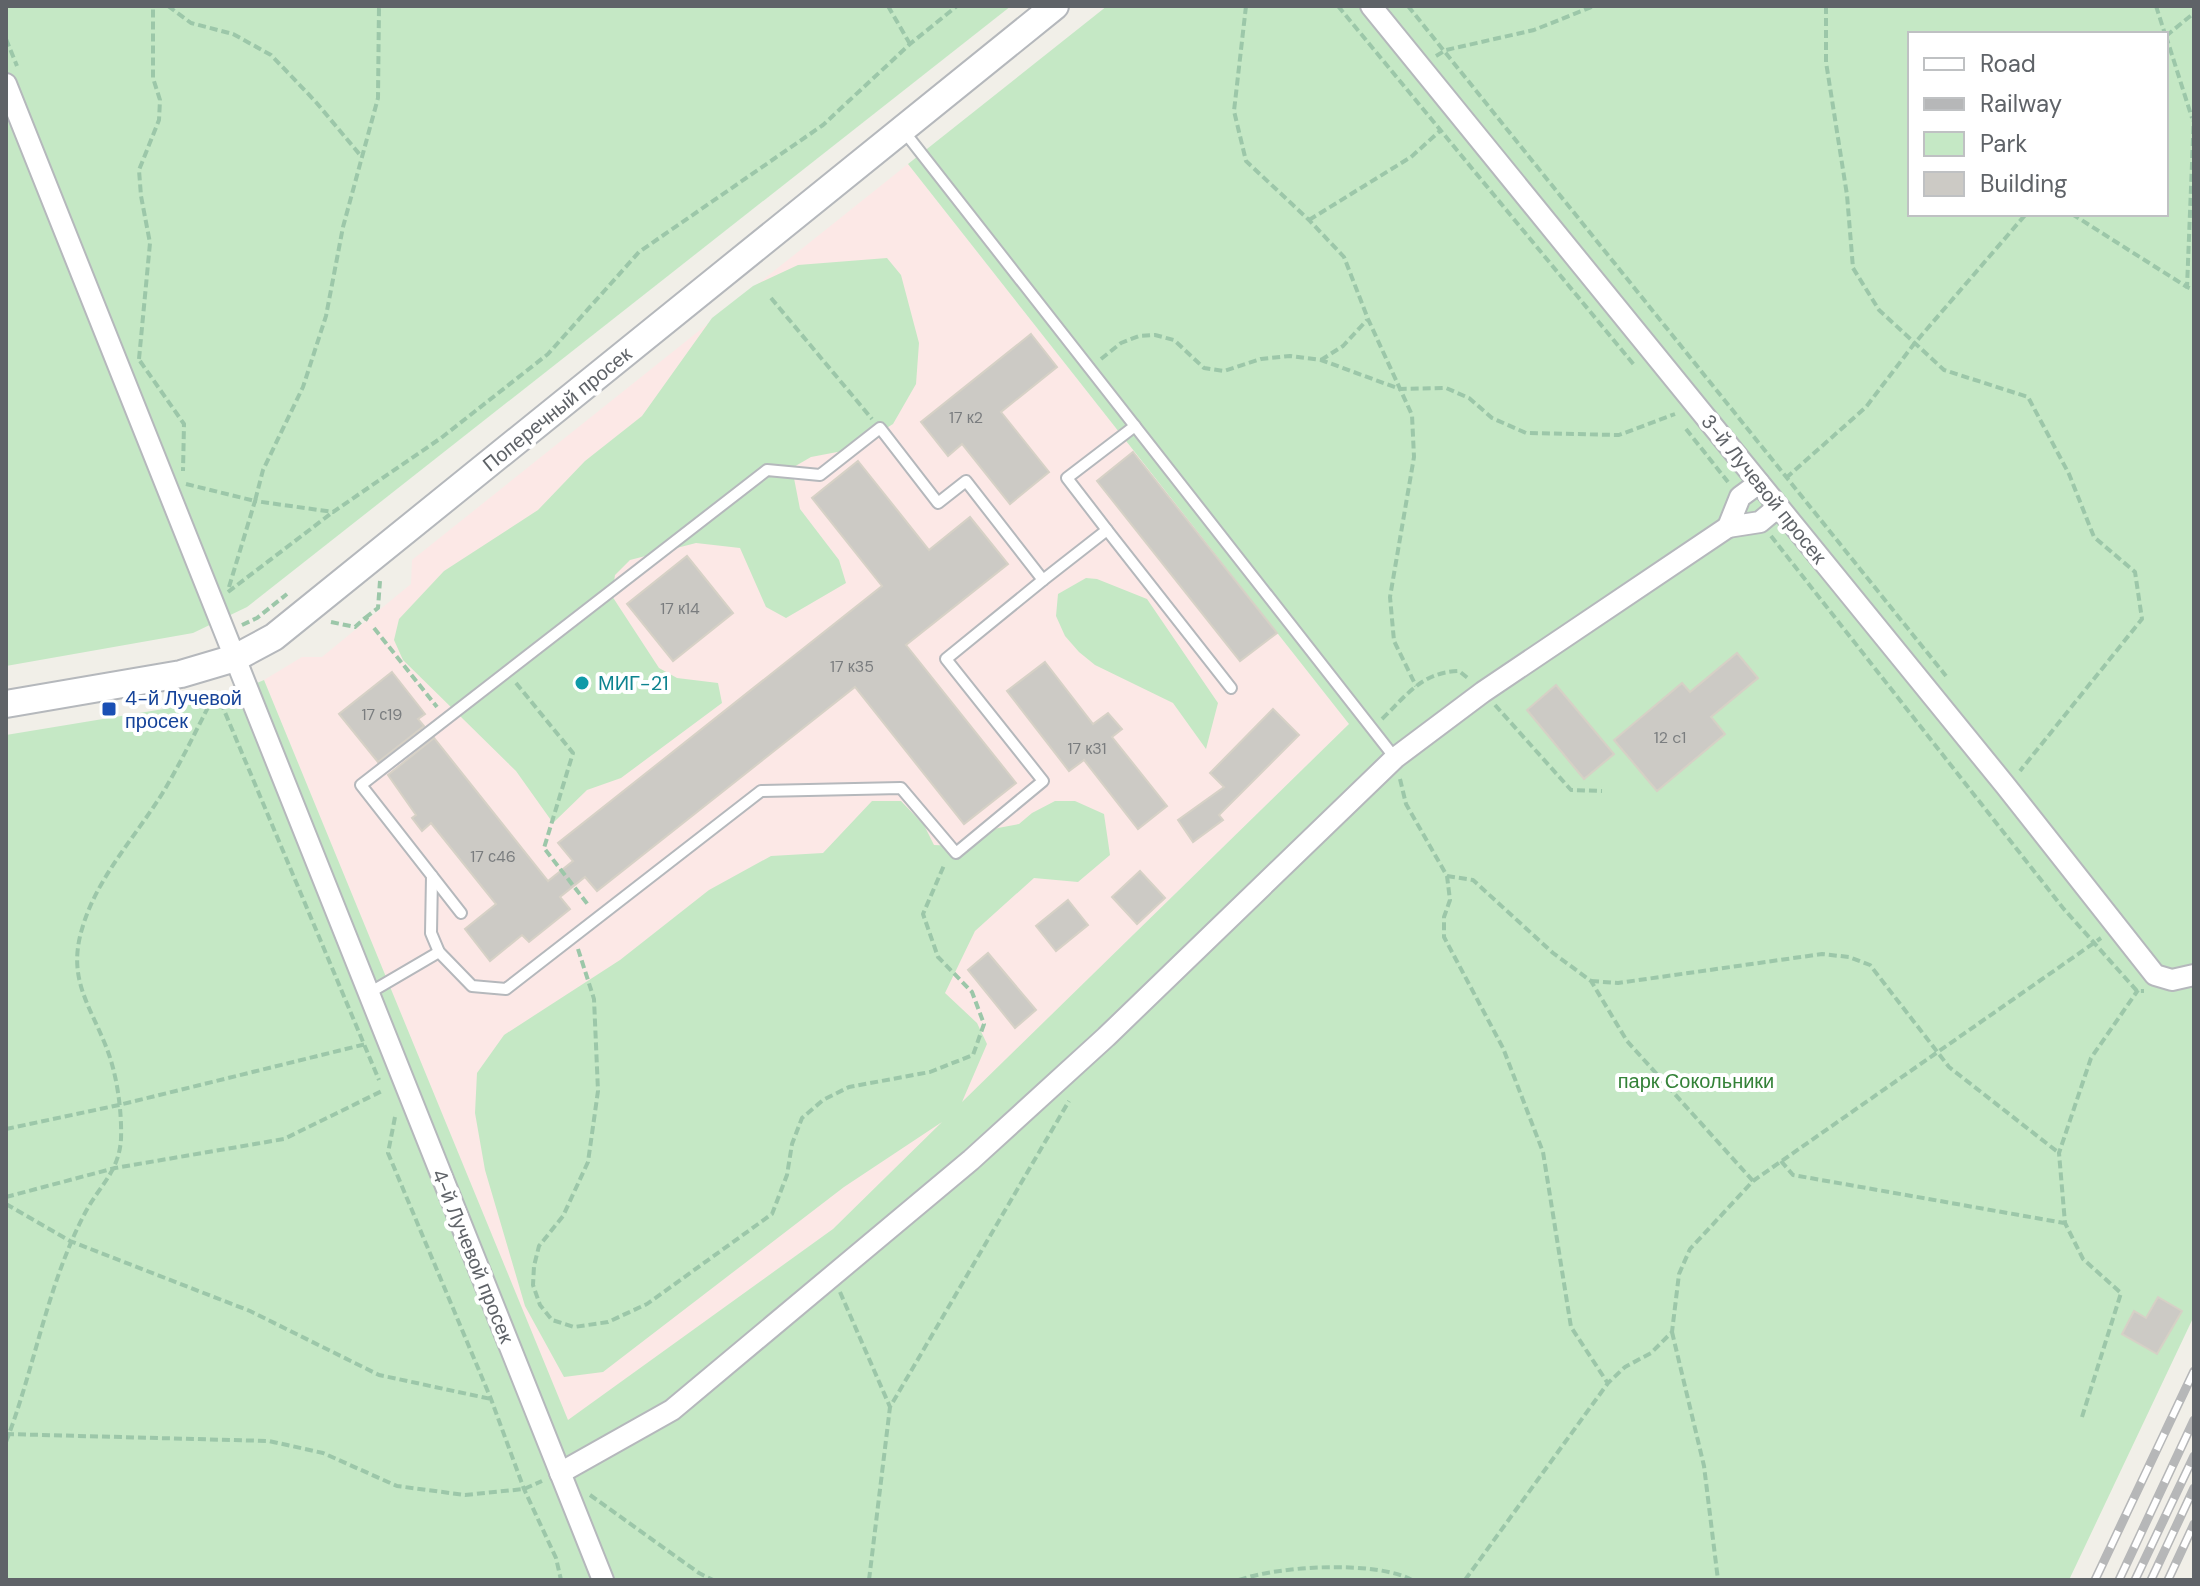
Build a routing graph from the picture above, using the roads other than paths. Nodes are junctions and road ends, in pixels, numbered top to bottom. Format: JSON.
{"nodes":[{"id":1,"x":1055,"y":6,"type":"edge"},
{"id":2,"x":1371,"y":6,"type":"edge"},
{"id":3,"x":6,"y":84,"type":"edge"},
{"id":4,"x":902,"y":128,"type":"junction"},
{"id":5,"x":1135,"y":426,"type":"junction"},
{"id":6,"x":1768,"y":495,"type":"junction"},
{"id":7,"x":1728,"y":527,"type":"junction"},
{"id":8,"x":1107,"y":530,"type":"junction"},
{"id":9,"x":1043,"y":580,"type":"junction"},
{"id":10,"x":235,"y":658,"type":"junction"},
{"id":11,"x":1231,"y":688,"type":"dead end"},
{"id":12,"x":6,"y":704,"type":"edge"},
{"id":13,"x":1395,"y":758,"type":"junction"},
{"id":14,"x":432,"y":876,"type":"junction"},
{"id":15,"x":461,"y":913,"type":"dead end"},
{"id":16,"x":439,"y":952,"type":"junction"},
{"id":17,"x":2194,"y":975,"type":"edge"},
{"id":18,"x":369,"y":993,"type":"junction"},
{"id":19,"x":560,"y":1473,"type":"junction"},
{"id":20,"x":603,"y":1580,"type":"edge"}],
"edges":[{"from":1,"to":4,"type":"street","name":"Поперечный просек"},
{"from":2,"to":6,"type":"street","name":"3-й Лучевой просек"},
{"from":3,"to":10,"type":"street","name":"4-й Лучевой просек"},
{"from":4,"to":5,"type":"lane"},
{"from":4,"to":10,"type":"street","name":"Поперечный просек"},
{"from":5,"to":8,"type":"lane"},
{"from":5,"to":13,"type":"lane"},
{"from":6,"to":7,"type":"street"},
{"from":6,"to":7,"type":"street"},
{"from":6,"to":17,"type":"street","name":"3-й Лучевой просек"},
{"from":7,"to":13,"type":"street"},
{"from":8,"to":9,"type":"lane"},
{"from":8,"to":11,"type":"lane"},
{"from":9,"to":14,"type":"lane"},
{"from":9,"to":16,"type":"lane"},
{"from":10,"to":12,"type":"street","name":"Поперечный просек"},
{"from":10,"to":18,"type":"street","name":"4-й Лучевой просек"},
{"from":13,"to":19,"type":"street"},
{"from":14,"to":15,"type":"lane"},
{"from":14,"to":16,"type":"lane"},
{"from":16,"to":18,"type":"lane"},
{"from":18,"to":19,"type":"street","name":"4-й Лучевой просек"},
{"from":19,"to":20,"type":"street","name":"4-й Лучевой просек"}]}
